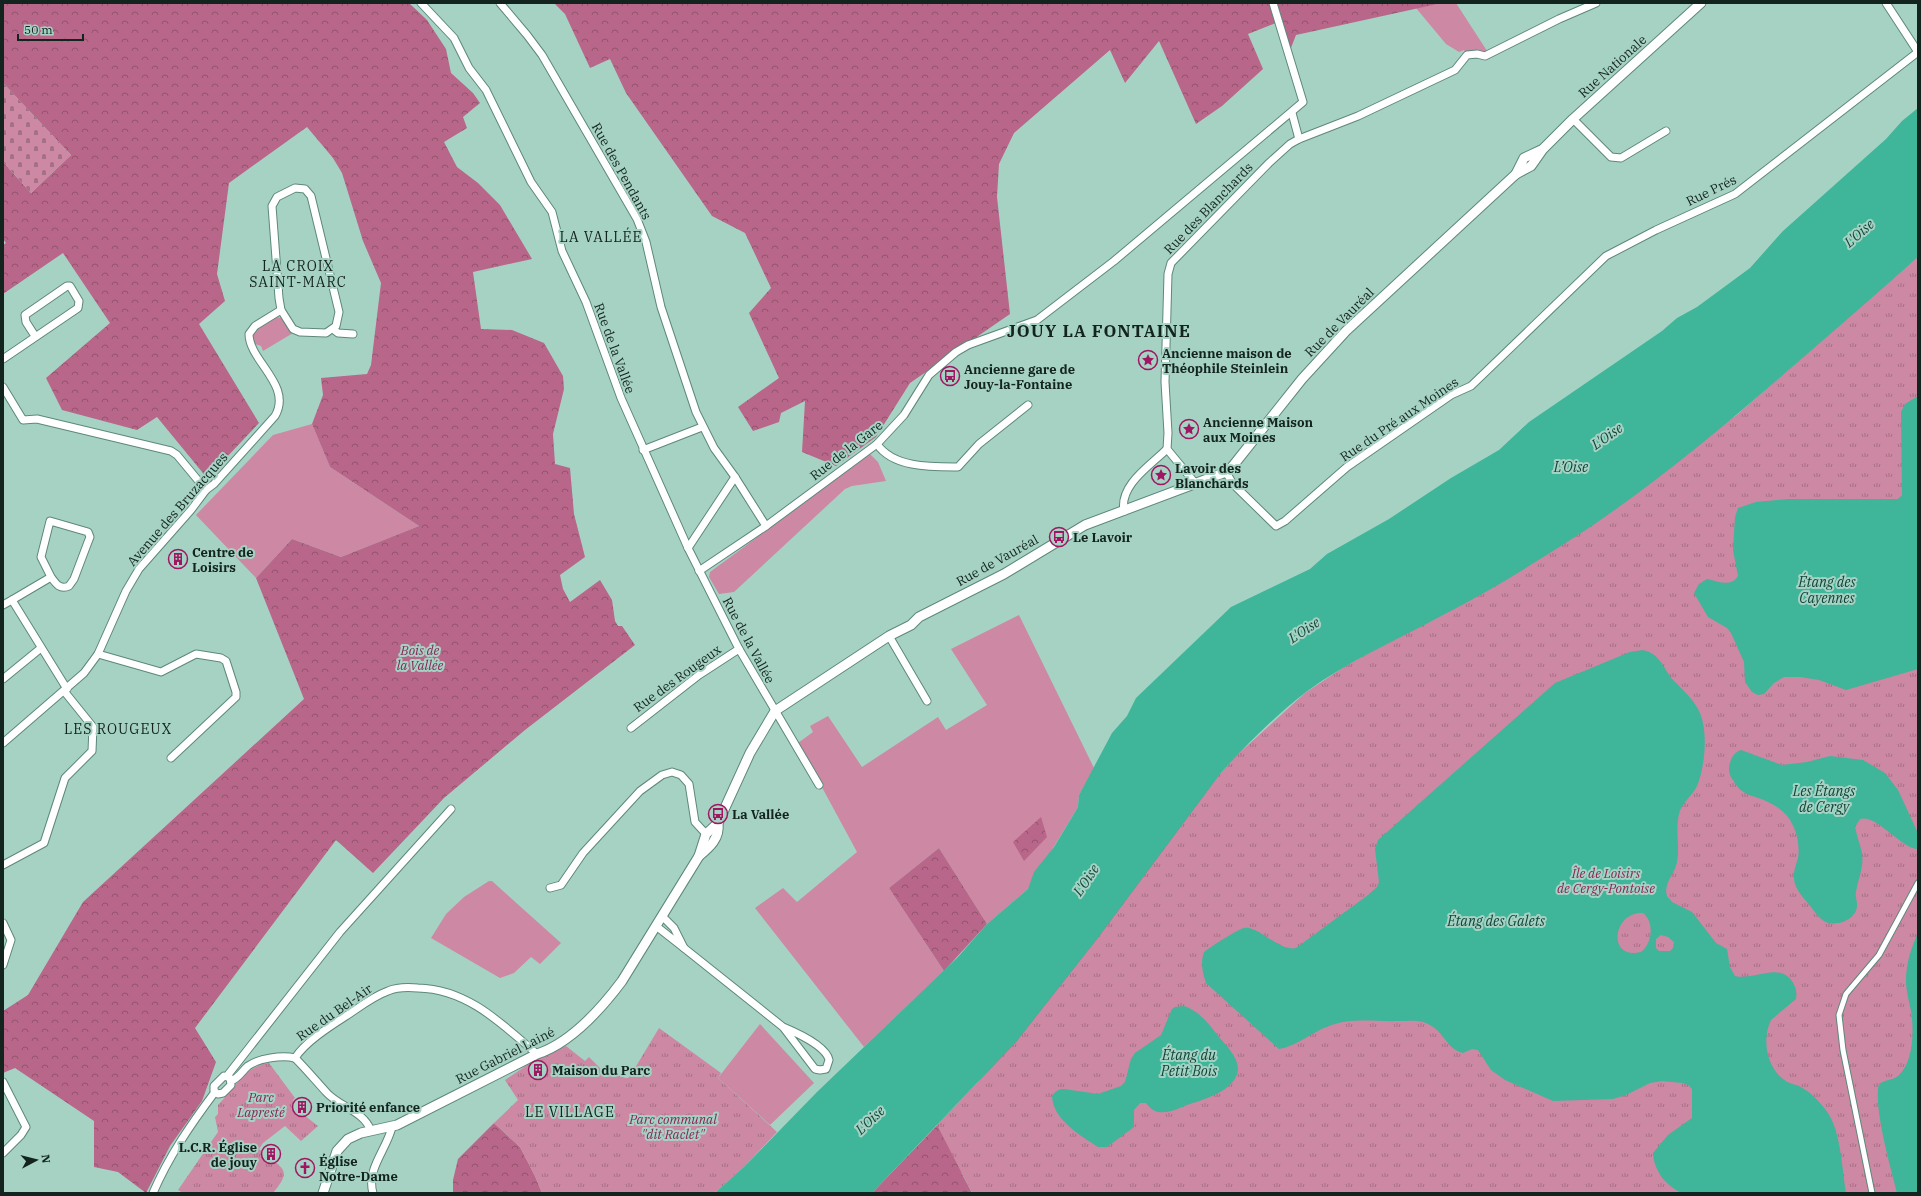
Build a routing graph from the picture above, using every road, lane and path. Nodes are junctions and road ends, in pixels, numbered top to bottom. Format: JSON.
{"nodes":[{"id":1,"x":421,"y":3,"type":"edge"},
{"id":2,"x":500,"y":3,"type":"edge"},
{"id":3,"x":1273,"y":3,"type":"edge"},
{"id":4,"x":1596,"y":3,"type":"edge"},
{"id":5,"x":1700,"y":3,"type":"edge"},
{"id":6,"x":1886,"y":3,"type":"edge"},
{"id":7,"x":1918,"y":52,"type":"edge"},
{"id":8,"x":1292,"y":113,"type":"junction"},
{"id":9,"x":1573,"y":119,"type":"junction"},
{"id":10,"x":1666,"y":131,"type":"dead end"},
{"id":11,"x":1299,"y":139,"type":"junction"},
{"id":12,"x":1456,"y":230,"type":"joint"},
{"id":13,"x":281,"y":310,"type":"junction"},
{"id":14,"x":1532,"y":328,"type":"joint"},
{"id":15,"x":333,"y":329,"type":"junction"},
{"id":16,"x":354,"y":334,"type":"dead end"},
{"id":17,"x":35,"y":336,"type":"junction"},
{"id":18,"x":3,"y":359,"type":"edge"},
{"id":19,"x":3,"y":387,"type":"edge"},
{"id":20,"x":1028,"y":405,"type":"dead end"},
{"id":21,"x":702,"y":427,"type":"junction"},
{"id":22,"x":877,"y":444,"type":"junction"},
{"id":23,"x":1167,"y":449,"type":"junction"},
{"id":24,"x":642,"y":450,"type":"junction"},
{"id":25,"x":1226,"y":472,"type":"junction"},
{"id":26,"x":735,"y":476,"type":"junction"},
{"id":27,"x":1195,"y":483,"type":"junction"},
{"id":28,"x":206,"y":490,"type":"junction"},
{"id":29,"x":1124,"y":511,"type":"junction"},
{"id":30,"x":766,"y":526,"type":"junction"},
{"id":31,"x":688,"y":548,"type":"junction"},
{"id":32,"x":699,"y":571,"type":"junction"},
{"id":33,"x":51,"y":577,"type":"junction"},
{"id":34,"x":12,"y":600,"type":"junction"},
{"id":35,"x":3,"y":605,"type":"edge"},
{"id":36,"x":889,"y":636,"type":"junction"},
{"id":37,"x":41,"y":648,"type":"junction"},
{"id":38,"x":739,"y":649,"type":"junction"},
{"id":39,"x":98,"y":654,"type":"junction"},
{"id":40,"x":3,"y":679,"type":"edge"},
{"id":41,"x":65,"y":690,"type":"junction"},
{"id":42,"x":927,"y":701,"type":"dead end"},
{"id":43,"x":775,"y":711,"type":"junction"},
{"id":44,"x":630,"y":728,"type":"dead end"},
{"id":45,"x":3,"y":743,"type":"edge"},
{"id":46,"x":171,"y":758,"type":"dead end"},
{"id":47,"x":819,"y":785,"type":"dead end"},
{"id":48,"x":451,"y":809,"type":"dead end"},
{"id":49,"x":718,"y":823,"type":"junction"},
{"id":50,"x":706,"y":834,"type":"junction"},
{"id":51,"x":699,"y":856,"type":"junction"},
{"id":52,"x":3,"y":865,"type":"edge"},
{"id":53,"x":1918,"y":883,"type":"edge"},
{"id":54,"x":550,"y":888,"type":"dead end"},
{"id":55,"x":662,"y":916,"type":"junction"},
{"id":56,"x":3,"y":923,"type":"edge"},
{"id":57,"x":656,"y":926,"type":"junction"},
{"id":58,"x":684,"y":948,"type":"junction"},
{"id":59,"x":3,"y":965,"type":"edge"},
{"id":60,"x":783,"y":1028,"type":"junction"},
{"id":61,"x":537,"y":1054,"type":"junction"},
{"id":62,"x":295,"y":1058,"type":"junction"},
{"id":63,"x":229,"y":1079,"type":"junction"},
{"id":64,"x":3,"y":1082,"type":"edge"},
{"id":65,"x":215,"y":1092,"type":"junction"},
{"id":66,"x":392,"y":1127,"type":"junction"},
{"id":67,"x":371,"y":1131,"type":"junction"},
{"id":68,"x":3,"y":1153,"type":"edge"},
{"id":69,"x":153,"y":1193,"type":"edge"},
{"id":70,"x":323,"y":1193,"type":"edge"},
{"id":71,"x":373,"y":1193,"type":"edge"},
{"id":72,"x":1872,"y":1193,"type":"edge"}],
"edges":[{"from":1,"to":24,"type":"street","name":"Rue de la Vallée"},
{"from":2,"to":21,"type":"street","name":"Rue des Pendants"},
{"from":3,"to":8,"type":"street","name":"Rue de la Gare"},
{"from":4,"to":11,"type":"street","name":"Rue des Blanchards"},
{"from":5,"to":9,"type":"street","name":"Rue Nationale"},
{"from":6,"to":7,"type":"street"},
{"from":7,"to":14,"type":"street","name":"Rue Prés"},
{"from":8,"to":11,"type":"street"},
{"from":8,"to":22,"type":"street","name":"Rue de la Gare"},
{"from":9,"to":10,"type":"street"},
{"from":9,"to":12,"type":"street","name":"Rue Nationale"},
{"from":11,"to":23,"type":"street","name":"Rue des Blanchards"},
{"from":12,"to":25,"type":"street","name":"Rue de Vauréal"},
{"from":13,"to":15,"type":"street"},
{"from":13,"to":15,"type":"street"},
{"from":13,"to":28,"type":"street","name":"Avenue des Bruzacques"},
{"from":14,"to":25,"type":"street","name":"Rue du Pré aux Moines"},
{"from":15,"to":16,"type":"street"},
{"from":17,"to":17,"type":"street"},
{"from":17,"to":18,"type":"street"},
{"from":19,"to":28,"type":"street"},
{"from":20,"to":22,"type":"street"},
{"from":21,"to":24,"type":"street"},
{"from":21,"to":26,"type":"street","name":"Rue des Pendants"},
{"from":22,"to":30,"type":"street","name":"Rue de la Gare"},
{"from":23,"to":27,"type":"street"},
{"from":23,"to":29,"type":"street"},
{"from":24,"to":31,"type":"street","name":"Rue de la Vallée"},
{"from":25,"to":27,"type":"street","name":"Rue de Vauréal"},
{"from":26,"to":30,"type":"street","name":"Rue des Pendants"},
{"from":26,"to":31,"type":"street"},
{"from":27,"to":29,"type":"street","name":"Rue de Vauréal"},
{"from":28,"to":39,"type":"street","name":"Avenue des Bruzacques"},
{"from":29,"to":36,"type":"street","name":"Rue de Vauréal"},
{"from":30,"to":32,"type":"street","name":"Rue de la Gare"},
{"from":31,"to":32,"type":"street","name":"Rue de la Vallée"},
{"from":32,"to":38,"type":"street","name":"Rue de la Vallée"},
{"from":33,"to":33,"type":"street"},
{"from":33,"to":34,"type":"street"},
{"from":34,"to":35,"type":"street"},
{"from":34,"to":37,"type":"street"},
{"from":36,"to":42,"type":"street"},
{"from":36,"to":43,"type":"street","name":"Rue de Vauréal"},
{"from":37,"to":40,"type":"street"},
{"from":37,"to":41,"type":"street"},
{"from":38,"to":43,"type":"street","name":"Rue de la Vallée"},
{"from":38,"to":44,"type":"street","name":"Rue des Rougeux"},
{"from":39,"to":41,"type":"street","name":"Avenue des Bruzacques"},
{"from":39,"to":46,"type":"street"},
{"from":41,"to":45,"type":"street","name":"Avenue des Bruzacques"},
{"from":41,"to":52,"type":"street"},
{"from":43,"to":47,"type":"street","name":"Rue de la Vallée"},
{"from":43,"to":49,"type":"street","name":"Rue Gabriel Lainé"},
{"from":48,"to":63,"type":"street"},
{"from":49,"to":50,"type":"street","name":"Rue Gabriel Lainé"},
{"from":49,"to":51,"type":"street","name":"Rue Gabriel Lainé"},
{"from":50,"to":51,"type":"street","name":"Rue Gabriel Lainé"},
{"from":50,"to":54,"type":"street"},
{"from":51,"to":55,"type":"street","name":"Rue Gabriel Lainé"},
{"from":53,"to":72,"type":"street"},
{"from":55,"to":57,"type":"street","name":"Rue Gabriel Lainé"},
{"from":55,"to":58,"type":"street"},
{"from":56,"to":59,"type":"street"},
{"from":57,"to":58,"type":"street"},
{"from":57,"to":61,"type":"street","name":"Rue Gabriel Lainé"},
{"from":58,"to":60,"type":"street"},
{"from":60,"to":60,"type":"street"},
{"from":61,"to":62,"type":"street","name":"Rue du Bel-Air"},
{"from":61,"to":66,"type":"street","name":"Rue Gabriel Lainé"},
{"from":62,"to":63,"type":"street","name":"Rue du Bel-Air"},
{"from":62,"to":67,"type":"street"},
{"from":63,"to":65,"type":"street"},
{"from":63,"to":65,"type":"street"},
{"from":64,"to":68,"type":"street"},
{"from":65,"to":69,"type":"street"},
{"from":66,"to":67,"type":"street","name":"Rue Gabriel Lainé"},
{"from":66,"to":71,"type":"street"},
{"from":67,"to":70,"type":"street","name":"Rue Gabriel Lainé"}]}
